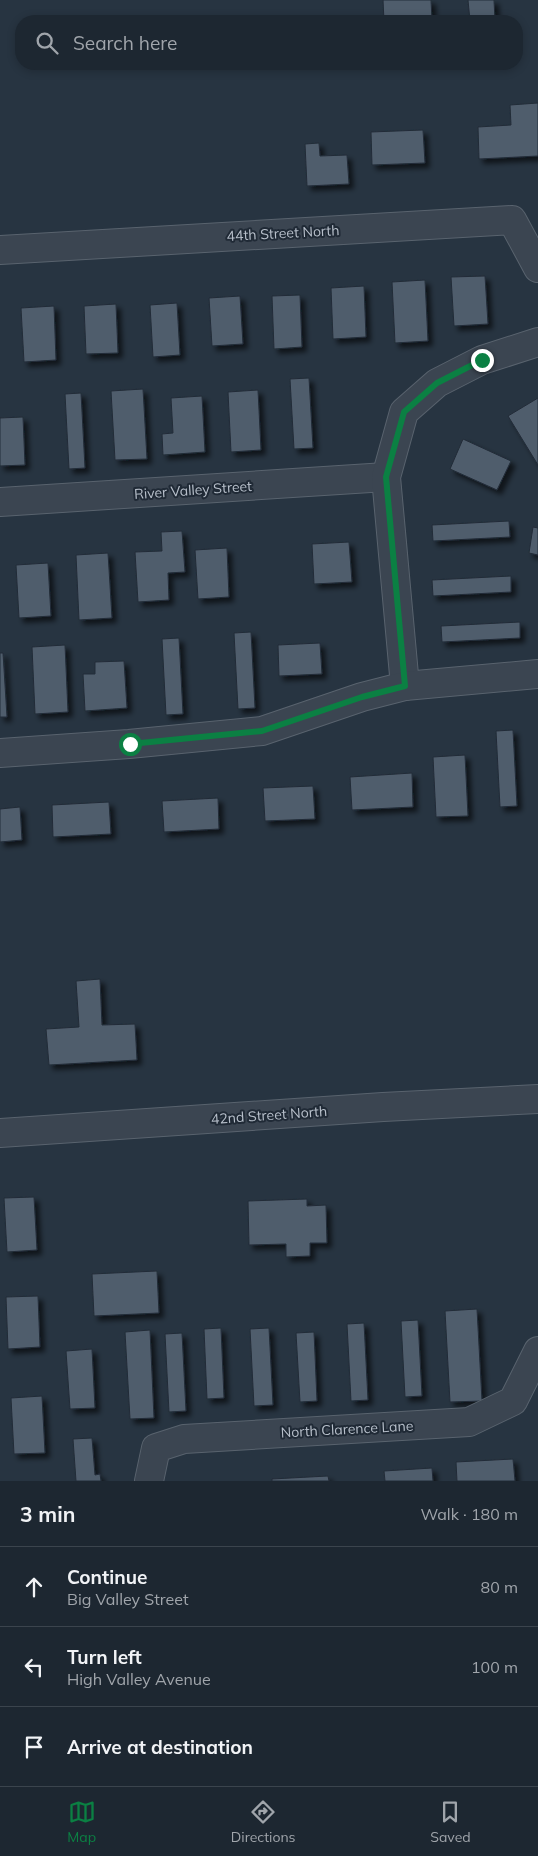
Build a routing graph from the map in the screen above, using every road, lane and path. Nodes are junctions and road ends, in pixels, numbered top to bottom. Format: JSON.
{"nodes":[{"id":1,"x":0,"y":250,"type":"edge"},
{"id":2,"x":538,"y":268,"type":"edge"},
{"id":3,"x":538,"y":342,"type":"edge"},
{"id":4,"x":386,"y":477,"type":"junction"},
{"id":5,"x":0,"y":502,"type":"edge"},
{"id":6,"x":538,"y":674,"type":"edge"},
{"id":7,"x":405,"y":686,"type":"junction"},
{"id":8,"x":0,"y":753,"type":"edge"},
{"id":9,"x":538,"y":1099,"type":"edge"},
{"id":10,"x":0,"y":1133,"type":"edge"},
{"id":11,"x":538,"y":1351,"type":"edge"},
{"id":12,"x":150,"y":1481,"type":"edge"}],
"edges":[{"from":1,"to":2,"type":"street","name":"44th Street North"},
{"from":3,"to":4,"type":"street"},
{"from":4,"to":5,"type":"street","name":"River Valley Street"},
{"from":4,"to":7,"type":"street"},
{"from":6,"to":7,"type":"street"},
{"from":7,"to":8,"type":"street"},
{"from":9,"to":10,"type":"street","name":"42nd Street North"},
{"from":11,"to":12,"type":"street","name":"North Clarence Lane"}]}
